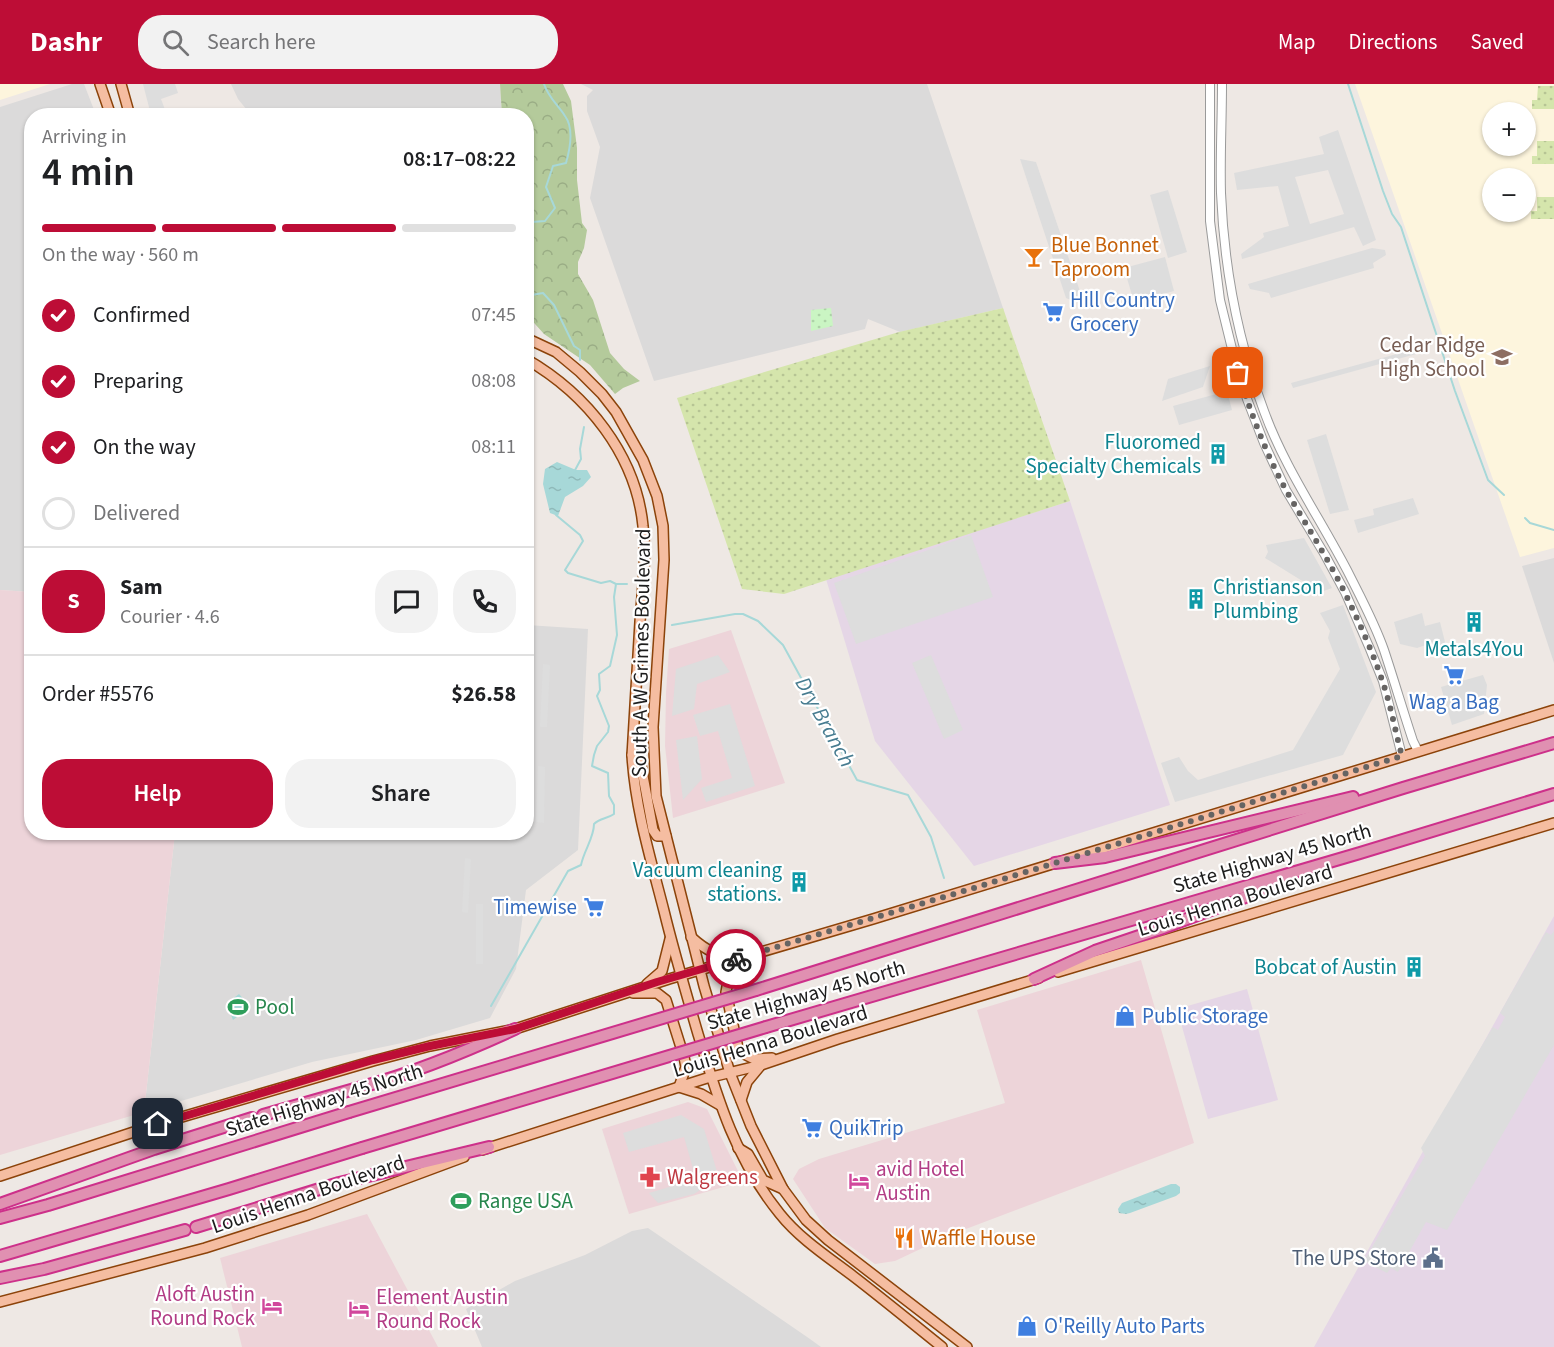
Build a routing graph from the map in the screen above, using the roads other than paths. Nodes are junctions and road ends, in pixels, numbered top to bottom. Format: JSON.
{"nodes":[{"id":1,"x":100,"y":84,"type":"edge"},
{"id":2,"x":121,"y":84,"type":"edge"},
{"id":3,"x":1210,"y":84,"type":"edge"},
{"id":4,"x":1222,"y":84,"type":"edge"},
{"id":5,"x":108,"y":108,"type":"edge"},
{"id":6,"x":128,"y":108,"type":"edge"},
{"id":7,"x":534,"y":342,"type":"edge"},
{"id":8,"x":534,"y":363,"type":"edge"},
{"id":9,"x":1554,"y":710,"type":"edge"},
{"id":10,"x":1554,"y":743,"type":"edge"},
{"id":11,"x":1418,"y":751,"type":"junction"},
{"id":12,"x":632,"y":755,"type":"junction"},
{"id":13,"x":1402,"y":756,"type":"junction"},
{"id":14,"x":1403,"y":788,"type":"junction"},
{"id":15,"x":1554,"y":794,"type":"edge"},
{"id":16,"x":1554,"y":823,"type":"edge"},
{"id":17,"x":666,"y":836,"type":"junction"},
{"id":18,"x":1360,"y":853,"type":"junction"},
{"id":19,"x":1055,"y":863,"type":"junction"},
{"id":20,"x":690,"y":936,"type":"junction"},
{"id":21,"x":670,"y":937,"type":"junction"},
{"id":22,"x":749,"y":956,"type":"junction"},
{"id":23,"x":699,"y":970,"type":"junction"},
{"id":24,"x":681,"y":976,"type":"junction"},
{"id":25,"x":1034,"y":979,"type":"junction"},
{"id":26,"x":645,"y":986,"type":"junction"},
{"id":27,"x":626,"y":993,"type":"junction"},
{"id":28,"x":515,"y":1029,"type":"junction"},
{"id":29,"x":780,"y":1058,"type":"junction"},
{"id":30,"x":761,"y":1065,"type":"junction"},
{"id":31,"x":730,"y":1073,"type":"junction"},
{"id":32,"x":711,"y":1077,"type":"junction"},
{"id":33,"x":679,"y":1087,"type":"junction"},
{"id":34,"x":741,"y":1100,"type":"junction"},
{"id":35,"x":720,"y":1105,"type":"junction"},
{"id":36,"x":263,"y":1115,"type":"dead end"},
{"id":37,"x":252,"y":1118,"type":"dead end"},
{"id":38,"x":489,"y":1147,"type":"junction"},
{"id":39,"x":738,"y":1148,"type":"junction"},
{"id":40,"x":0,"y":1176,"type":"edge"},
{"id":41,"x":783,"y":1188,"type":"junction"},
{"id":42,"x":0,"y":1204,"type":"edge"},
{"id":43,"x":0,"y":1218,"type":"edge"},
{"id":44,"x":0,"y":1256,"type":"edge"},
{"id":45,"x":0,"y":1278,"type":"edge"},
{"id":46,"x":0,"y":1302,"type":"edge"},
{"id":47,"x":942,"y":1347,"type":"edge"},
{"id":48,"x":967,"y":1347,"type":"edge"}],
"edges":[{"from":1,"to":5,"type":"main road"},
{"from":2,"to":6,"type":"main road"},
{"from":3,"to":13,"type":"street"},
{"from":4,"to":11,"type":"street"},
{"from":7,"to":17,"type":"main road","name":"South A W Grimes Boulevard"},
{"from":8,"to":12,"type":"main road","name":"South A W Grimes Boulevard"},
{"from":9,"to":11,"type":"main road"},
{"from":10,"to":14,"type":"highway","name":"State Highway 45 North"},
{"from":11,"to":13,"type":"main road"},
{"from":12,"to":17,"type":"main road"},
{"from":12,"to":21,"type":"main road","name":"South A W Grimes Boulevard"},
{"from":13,"to":19,"type":"main road"},
{"from":14,"to":19,"type":"highway"},
{"from":14,"to":43,"type":"highway","name":"State Highway 45 North","bridge":true},
{"from":15,"to":18,"type":"highway","name":"State Highway 45 North"},
{"from":16,"to":25,"type":"main road","name":"Louis Henna Boulevard"},
{"from":17,"to":20,"type":"main road","name":"South A W Grimes Boulevard"},
{"from":18,"to":25,"type":"highway"},
{"from":18,"to":44,"type":"highway","name":"State Highway 45 North","bridge":true},
{"from":19,"to":22,"type":"main road"},
{"from":20,"to":22,"type":"main road"},
{"from":20,"to":23,"type":"main road","name":"South A W Grimes Boulevard"},
{"from":21,"to":24,"type":"main road","name":"South A W Grimes Boulevard"},
{"from":21,"to":26,"type":"main road"},
{"from":22,"to":23,"type":"main road"},
{"from":22,"to":29,"type":"main road"},
{"from":23,"to":24,"type":"main road"},
{"from":23,"to":31,"type":"main road","name":"South A W Grimes Boulevard"},
{"from":24,"to":26,"type":"main road"},
{"from":24,"to":32,"type":"main road","name":"South A W Grimes Boulevard"},
{"from":25,"to":29,"type":"main road","name":"Louis Henna Boulevard"},
{"from":26,"to":27,"type":"main road"},
{"from":27,"to":28,"type":"main road"},
{"from":27,"to":33,"type":"main road"},
{"from":28,"to":36,"type":"highway"},
{"from":28,"to":40,"type":"main road"},
{"from":29,"to":30,"type":"main road","name":"Louis Henna Boulevard"},
{"from":30,"to":31,"type":"main road","name":"Louis Henna Boulevard"},
{"from":30,"to":34,"type":"main road"},
{"from":31,"to":32,"type":"main road","name":"Louis Henna Boulevard"},
{"from":31,"to":34,"type":"main road","name":"South A W Grimes Boulevard"},
{"from":32,"to":33,"type":"main road","name":"Louis Henna Boulevard"},
{"from":32,"to":35,"type":"main road","name":"South A W Grimes Boulevard"},
{"from":33,"to":35,"type":"main road"},
{"from":33,"to":38,"type":"main road","name":"Louis Henna Boulevard"},
{"from":34,"to":41,"type":"main road","name":"South A W Grimes Boulevard"},
{"from":35,"to":39,"type":"main road","name":"South A W Grimes Boulevard"},
{"from":37,"to":42,"type":"highway"},
{"from":38,"to":45,"type":"highway"},
{"from":38,"to":46,"type":"main road","name":"Louis Henna Boulevard"},
{"from":39,"to":41,"type":"main road"},
{"from":39,"to":47,"type":"main road","name":"South A W Grimes Boulevard"},
{"from":41,"to":48,"type":"main road","name":"South A W Grimes Boulevard"}]}
